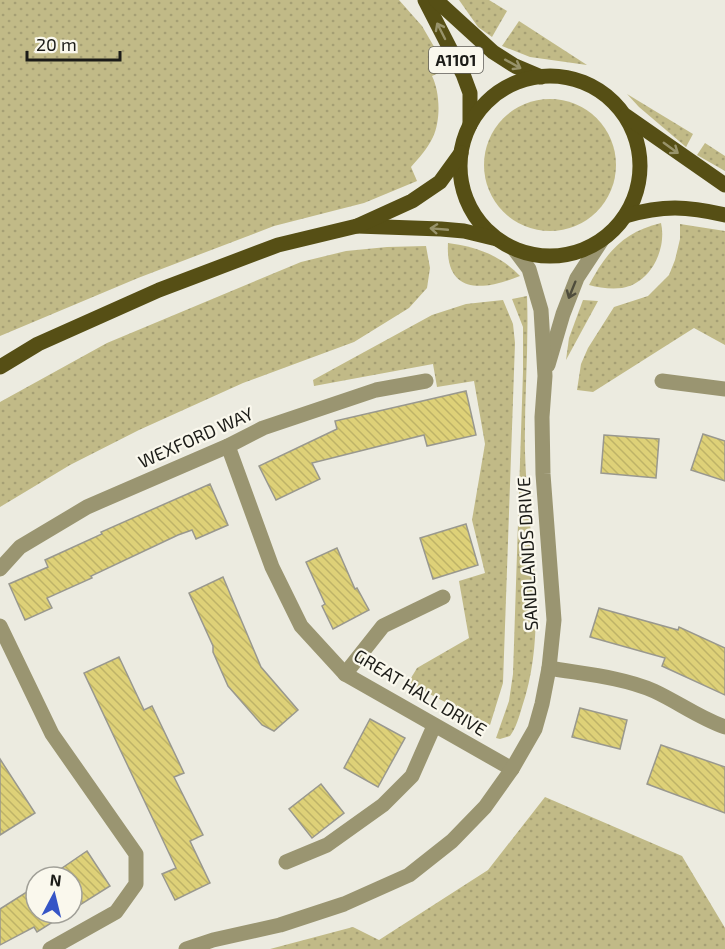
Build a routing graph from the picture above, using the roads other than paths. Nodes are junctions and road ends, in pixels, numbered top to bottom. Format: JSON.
{"nodes":[{"id":1,"x":425,"y":0,"type":"edge"},
{"id":2,"x":436,"y":0,"type":"edge"},
{"id":3,"x":541,"y":77,"type":"junction"},
{"id":4,"x":623,"y":114,"type":"junction"},
{"id":5,"x":470,"y":124,"type":"junction"},
{"id":6,"x":460,"y":153,"type":"junction"},
{"id":7,"x":725,"y":185,"type":"edge"},
{"id":8,"x":725,"y":215,"type":"edge"},
{"id":9,"x":625,"y":216,"type":"junction"},
{"id":10,"x":357,"y":226,"type":"junction"},
{"id":11,"x":496,"y":239,"type":"junction"},
{"id":12,"x":602,"y":240,"type":"junction"},
{"id":13,"x":514,"y":249,"type":"junction"},
{"id":14,"x":0,"y":367,"type":"edge"},
{"id":15,"x":545,"y":376,"type":"junction"},
{"id":16,"x":426,"y":381,"type":"dead end"},
{"id":17,"x":662,"y":381,"type":"dead end"},
{"id":18,"x":725,"y":389,"type":"edge"},
{"id":19,"x":228,"y":446,"type":"junction"},
{"id":20,"x":0,"y":569,"type":"edge"},
{"id":21,"x":443,"y":597,"type":"dead end"},
{"id":22,"x":0,"y":626,"type":"edge"},
{"id":23,"x":549,"y":668,"type":"junction"},
{"id":24,"x":345,"y":674,"type":"junction"},
{"id":25,"x":434,"y":726,"type":"junction"},
{"id":26,"x":725,"y":727,"type":"edge"},
{"id":27,"x":512,"y":769,"type":"junction"},
{"id":28,"x":286,"y":862,"type":"dead end"},
{"id":29,"x":50,"y":949,"type":"edge"},
{"id":30,"x":186,"y":949,"type":"edge"}],
"edges":[{"from":5,"to":1,"type":"main road","number":"A1101","one_way":true},
{"from":2,"to":3,"type":"main road","number":"A1101","one_way":true},
{"from":3,"to":4,"type":"main road"},
{"from":3,"to":5,"type":"main road"},
{"from":4,"to":7,"type":"main road","one_way":true},
{"from":4,"to":9,"type":"main road"},
{"from":5,"to":6,"type":"main road"},
{"from":6,"to":10,"type":"main road"},
{"from":6,"to":11,"type":"main road"},
{"from":8,"to":9,"type":"main road"},
{"from":9,"to":12,"type":"main road"},
{"from":11,"to":10,"type":"main road","one_way":true},
{"from":10,"to":14,"type":"main road"},
{"from":11,"to":13,"type":"main road"},
{"from":12,"to":13,"type":"main road"},
{"from":12,"to":15,"type":"street","name":"SANDLANDS DRIVE","one_way":true},
{"from":13,"to":15,"type":"street","name":"SANDLANDS DRIVE"},
{"from":15,"to":23,"type":"street","name":"SANDLANDS DRIVE"},
{"from":16,"to":19,"type":"street","name":"WEXFORD WAY"},
{"from":17,"to":18,"type":"street"},
{"from":19,"to":20,"type":"street","name":"WEXFORD WAY"},
{"from":19,"to":24,"type":"street","name":"GREAT HALL DRIVE"},
{"from":21,"to":24,"type":"street"},
{"from":22,"to":29,"type":"street"},
{"from":23,"to":26,"type":"street"},
{"from":23,"to":27,"type":"street","name":"SANDLANDS DRIVE"},
{"from":24,"to":25,"type":"street","name":"GREAT HALL DRIVE"},
{"from":25,"to":27,"type":"street","name":"GREAT HALL DRIVE"},
{"from":25,"to":28,"type":"street"},
{"from":27,"to":30,"type":"street","name":"SANDLANDS DRIVE"}]}
